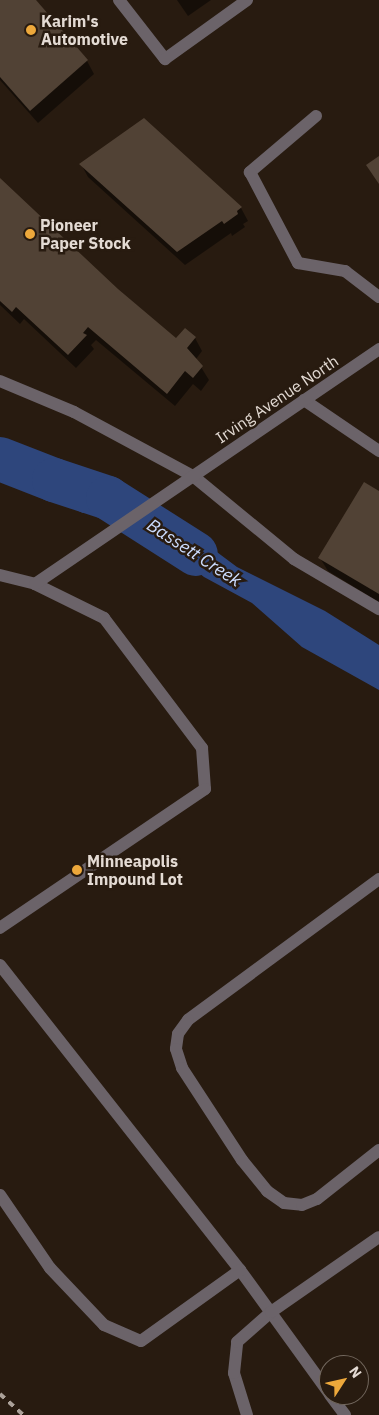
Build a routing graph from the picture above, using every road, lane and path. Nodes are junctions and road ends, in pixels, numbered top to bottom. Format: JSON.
{"nodes":[{"id":1,"x":119,"y":0,"type":"edge"},
{"id":2,"x":247,"y":0,"type":"edge"},
{"id":3,"x":316,"y":116,"type":"dead end"},
{"id":4,"x":379,"y":297,"type":"edge"},
{"id":5,"x":379,"y":349,"type":"edge"},
{"id":6,"x":0,"y":381,"type":"edge"},
{"id":7,"x":304,"y":400,"type":"junction"},
{"id":8,"x":379,"y":451,"type":"edge"},
{"id":9,"x":193,"y":476,"type":"junction"},
{"id":10,"x":0,"y":575,"type":"edge"},
{"id":11,"x":36,"y":584,"type":"junction"},
{"id":12,"x":379,"y":609,"type":"edge"},
{"id":13,"x":379,"y":879,"type":"edge"},
{"id":14,"x":0,"y":928,"type":"edge"},
{"id":15,"x":0,"y":964,"type":"edge"},
{"id":16,"x":379,"y":1150,"type":"edge"},
{"id":17,"x":0,"y":1195,"type":"edge"},
{"id":18,"x":379,"y":1237,"type":"edge"},
{"id":19,"x":240,"y":1270,"type":"junction"},
{"id":20,"x":271,"y":1312,"type":"junction"},
{"id":21,"x":319,"y":1379,"type":"edge"},
{"id":22,"x":247,"y":1415,"type":"edge"}],
"edges":[{"from":1,"to":2,"type":"street"},
{"from":3,"to":4,"type":"street"},
{"from":5,"to":7,"type":"street","name":"Irving Avenue North"},
{"from":6,"to":9,"type":"street"},
{"from":7,"to":8,"type":"street"},
{"from":7,"to":9,"type":"street","name":"Irving Avenue North"},
{"from":9,"to":11,"type":"street","name":"Irving Avenue North"},
{"from":9,"to":12,"type":"street"},
{"from":10,"to":11,"type":"street"},
{"from":11,"to":14,"type":"street"},
{"from":13,"to":16,"type":"street"},
{"from":15,"to":19,"type":"street"},
{"from":17,"to":19,"type":"street"},
{"from":18,"to":20,"type":"street"},
{"from":19,"to":20,"type":"street"},
{"from":20,"to":21,"type":"street"},
{"from":20,"to":22,"type":"street"}]}
